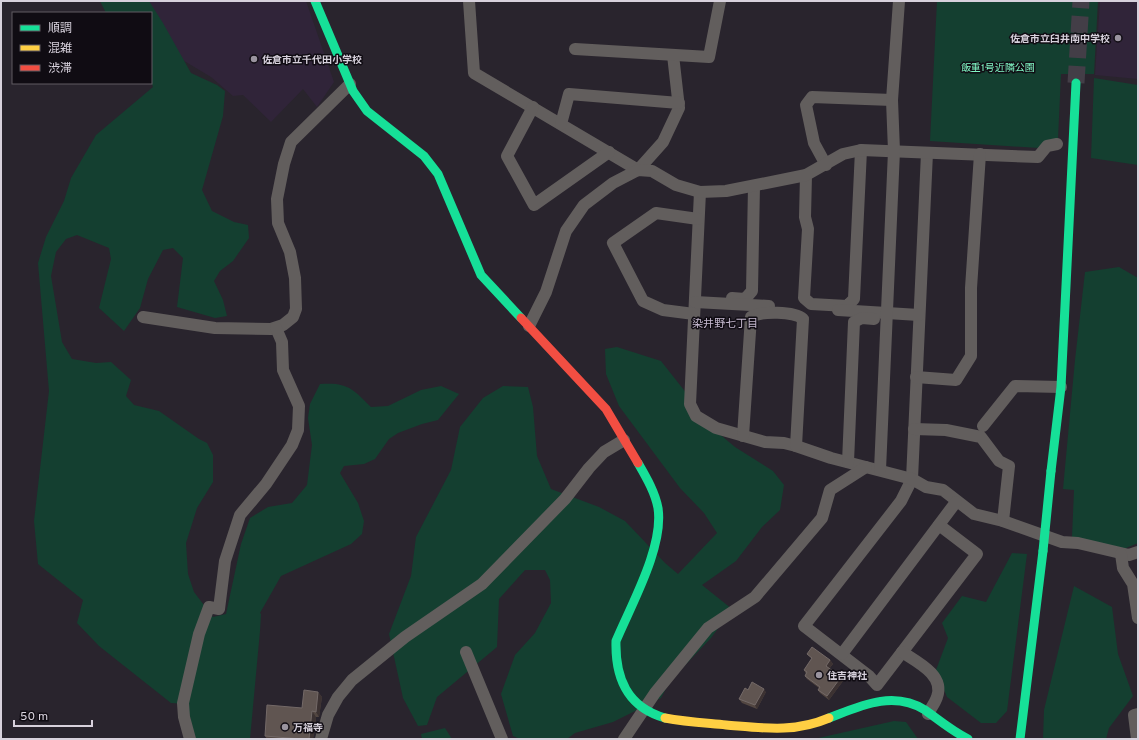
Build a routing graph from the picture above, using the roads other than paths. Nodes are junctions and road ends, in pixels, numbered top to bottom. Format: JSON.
{"nodes":[{"id":1,"x":315,"y":1,"type":"edge"},
{"id":2,"x":469,"y":1,"type":"edge"},
{"id":3,"x":720,"y":1,"type":"edge"},
{"id":4,"x":899,"y":1,"type":"edge"},
{"id":5,"x":575,"y":49,"type":"dead end"},
{"id":6,"x":673,"y":55,"type":"junction"},
{"id":7,"x":1076,"y":82,"type":"tunnel mouth"},
{"id":8,"x":350,"y":84,"type":"junction"},
{"id":9,"x":892,"y":100,"type":"junction"},
{"id":10,"x":679,"y":103,"type":"junction"},
{"id":11,"x":533,"y":108,"type":"junction"},
{"id":12,"x":561,"y":124,"type":"junction"},
{"id":13,"x":1057,"y":144,"type":"dead end"},
{"id":14,"x":861,"y":150,"type":"junction"},
{"id":15,"x":894,"y":150,"type":"junction"},
{"id":16,"x":609,"y":152,"type":"junction"},
{"id":17,"x":927,"y":153,"type":"junction"},
{"id":18,"x":980,"y":154,"type":"junction"},
{"id":19,"x":826,"y":165,"type":"junction"},
{"id":20,"x":638,"y":170,"type":"junction"},
{"id":21,"x":806,"y":175,"type":"junction"},
{"id":22,"x":754,"y":186,"type":"junction"},
{"id":23,"x":700,"y":192,"type":"junction"},
{"id":24,"x":698,"y":219,"type":"junction"},
{"id":25,"x":695,"y":299,"type":"junction"},
{"id":26,"x":694,"y":314,"type":"junction"},
{"id":27,"x":886,"y":316,"type":"junction"},
{"id":28,"x":143,"y":317,"type":"dead end"},
{"id":29,"x":919,"y":318,"type":"junction"},
{"id":30,"x":529,"y":326,"type":"junction"},
{"id":31,"x":276,"y":328,"type":"junction"},
{"id":32,"x":916,"y":377,"type":"junction"},
{"id":33,"x":1061,"y":387,"type":"junction"},
{"id":34,"x":984,"y":426,"type":"dead end"},
{"id":35,"x":914,"y":429,"type":"junction"},
{"id":36,"x":743,"y":436,"type":"junction"},
{"id":37,"x":624,"y":440,"type":"junction"},
{"id":38,"x":796,"y":446,"type":"junction"},
{"id":39,"x":848,"y":462,"type":"junction"},
{"id":40,"x":866,"y":467,"type":"junction"},
{"id":41,"x":880,"y":470,"type":"junction"},
{"id":42,"x":912,"y":478,"type":"junction"},
{"id":43,"x":956,"y":502,"type":"junction"},
{"id":44,"x":1003,"y":522,"type":"junction"},
{"id":45,"x":939,"y":525,"type":"junction"},
{"id":46,"x":1138,"y":552,"type":"edge"},
{"id":47,"x":1121,"y":554,"type":"junction"},
{"id":48,"x":1138,"y":618,"type":"edge"},
{"id":49,"x":466,"y":652,"type":"dead end"},
{"id":50,"x":902,"y":652,"type":"junction"},
{"id":51,"x":842,"y":654,"type":"junction"},
{"id":52,"x":644,"y":709,"type":"junction"},
{"id":53,"x":928,"y":714,"type":"junction"},
{"id":54,"x":1138,"y":714,"type":"edge"},
{"id":55,"x":190,"y":739,"type":"edge"},
{"id":56,"x":321,"y":739,"type":"edge"},
{"id":57,"x":502,"y":739,"type":"edge"},
{"id":58,"x":624,"y":739,"type":"edge"},
{"id":59,"x":968,"y":739,"type":"edge"},
{"id":60,"x":1020,"y":739,"type":"edge"},
{"id":61,"x":1137,"y":739,"type":"edge"}],
"edges":[{"from":1,"to":8,"type":"street"},
{"from":2,"to":11,"type":"street"},
{"from":3,"to":6,"type":"street"},
{"from":4,"to":9,"type":"street"},
{"from":5,"to":6,"type":"street"},
{"from":6,"to":10,"type":"street"},
{"from":7,"to":33,"type":"street"},
{"from":8,"to":30,"type":"street"},
{"from":8,"to":31,"type":"street"},
{"from":9,"to":15,"type":"street"},
{"from":9,"to":19,"type":"street"},
{"from":10,"to":12,"type":"street"},
{"from":10,"to":20,"type":"street"},
{"from":11,"to":12,"type":"street"},
{"from":11,"to":16,"type":"street"},
{"from":12,"to":16,"type":"street"},
{"from":13,"to":18,"type":"street"},
{"from":14,"to":15,"type":"street"},
{"from":14,"to":19,"type":"street"},
{"from":14,"to":21,"type":"street"},
{"from":15,"to":17,"type":"street"},
{"from":15,"to":27,"type":"street"},
{"from":16,"to":20,"type":"street"},
{"from":17,"to":18,"type":"street"},
{"from":17,"to":29,"type":"street"},
{"from":18,"to":32,"type":"street"},
{"from":19,"to":21,"type":"street"},
{"from":20,"to":23,"type":"street"},
{"from":20,"to":30,"type":"street"},
{"from":21,"to":22,"type":"street"},
{"from":22,"to":23,"type":"street"},
{"from":22,"to":25,"type":"street"},
{"from":23,"to":24,"type":"street"},
{"from":24,"to":25,"type":"street"},
{"from":24,"to":26,"type":"street"},
{"from":25,"to":26,"type":"street"},
{"from":25,"to":27,"type":"street"},
{"from":26,"to":36,"type":"street"},
{"from":27,"to":29,"type":"street"},
{"from":27,"to":39,"type":"street"},
{"from":27,"to":41,"type":"street"},
{"from":28,"to":31,"type":"street"},
{"from":29,"to":32,"type":"street"},
{"from":30,"to":37,"type":"street"},
{"from":31,"to":55,"type":"street"},
{"from":32,"to":35,"type":"street"},
{"from":33,"to":34,"type":"street"},
{"from":33,"to":60,"type":"street","bridge":true},
{"from":35,"to":42,"type":"street"},
{"from":35,"to":44,"type":"street"},
{"from":36,"to":38,"type":"street"},
{"from":36,"to":38,"type":"street"},
{"from":37,"to":52,"type":"street"},
{"from":37,"to":56,"type":"street"},
{"from":38,"to":39,"type":"street"},
{"from":39,"to":40,"type":"street"},
{"from":40,"to":41,"type":"street"},
{"from":40,"to":52,"type":"street"},
{"from":41,"to":42,"type":"street"},
{"from":42,"to":43,"type":"street"},
{"from":42,"to":51,"type":"street"},
{"from":43,"to":44,"type":"street"},
{"from":43,"to":45,"type":"street"},
{"from":44,"to":47,"type":"street"},
{"from":45,"to":50,"type":"street"},
{"from":45,"to":51,"type":"street"},
{"from":46,"to":47,"type":"street"},
{"from":47,"to":48,"type":"street"},
{"from":49,"to":57,"type":"street"},
{"from":50,"to":51,"type":"street"},
{"from":50,"to":53,"type":"street"},
{"from":52,"to":53,"type":"street"},
{"from":52,"to":58,"type":"street"},
{"from":53,"to":59,"type":"street"},
{"from":54,"to":61,"type":"street"}]}
